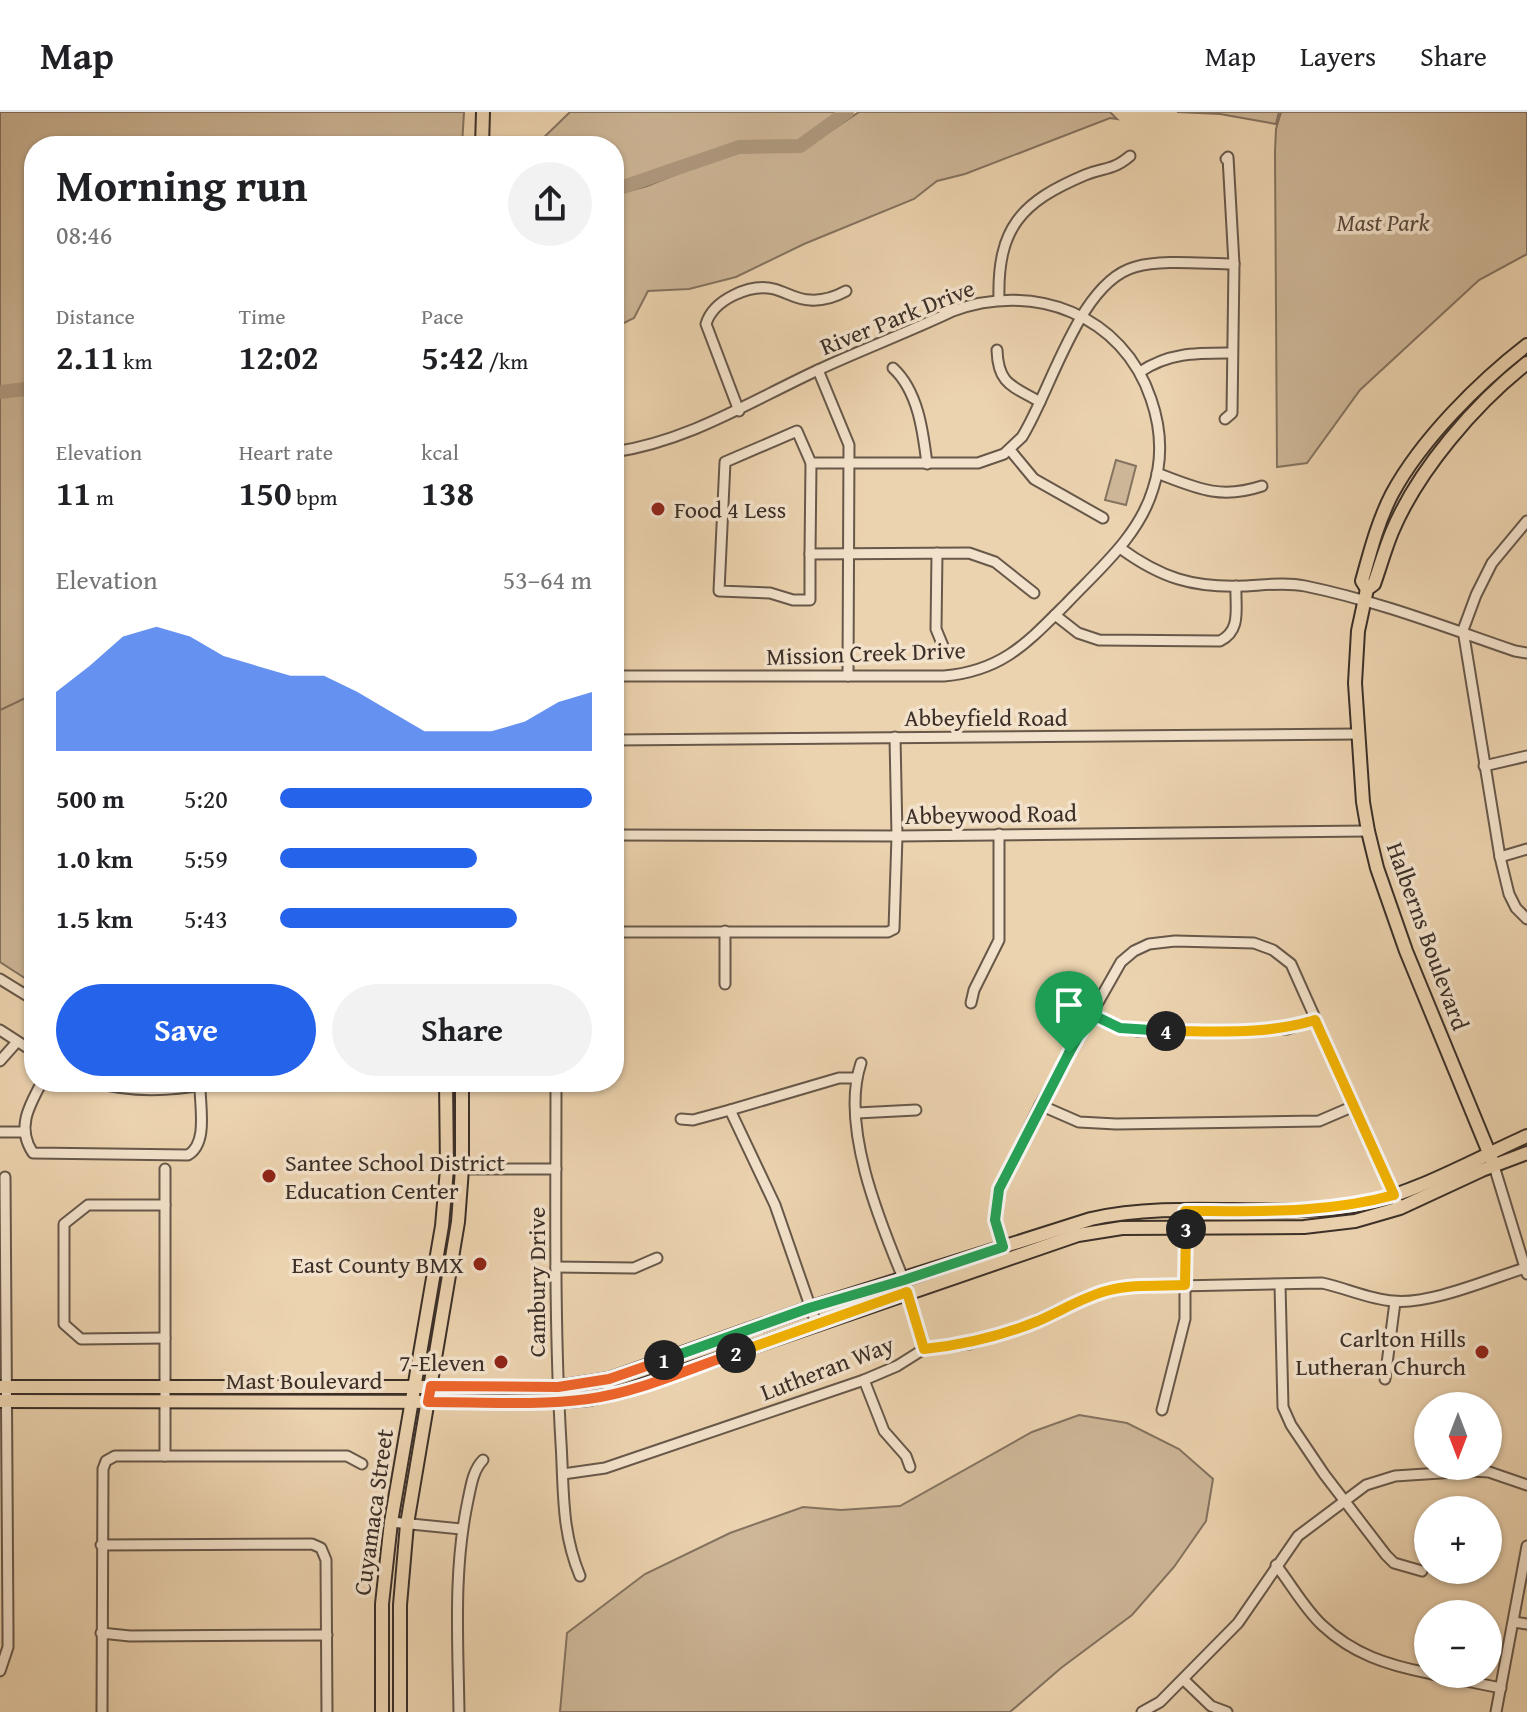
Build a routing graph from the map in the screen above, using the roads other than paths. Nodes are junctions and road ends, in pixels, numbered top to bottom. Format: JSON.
{"nodes":[{"id":1,"x":483,"y":112,"type":"edge"},
{"id":2,"x":482,"y":136,"type":"edge"},
{"id":3,"x":1130,"y":156,"type":"dead end"},
{"id":4,"x":1226,"y":159,"type":"dead end"},
{"id":5,"x":1234,"y":264,"type":"junction"},
{"id":6,"x":846,"y":291,"type":"dead end"},
{"id":7,"x":999,"y":300,"type":"junction"},
{"id":8,"x":1082,"y":316,"type":"junction"},
{"id":9,"x":1527,"y":345,"type":"edge"},
{"id":10,"x":997,"y":350,"type":"dead end"},
{"id":11,"x":1232,"y":353,"type":"junction"},
{"id":12,"x":1527,"y":363,"type":"edge"},
{"id":13,"x":893,"y":368,"type":"dead end"},
{"id":14,"x":818,"y":370,"type":"junction"},
{"id":15,"x":1140,"y":372,"type":"junction"},
{"id":16,"x":1040,"y":402,"type":"junction"},
{"id":17,"x":739,"y":411,"type":"junction"},
{"id":18,"x":1225,"y":419,"type":"dead end"},
{"id":19,"x":624,"y":450,"type":"edge"},
{"id":20,"x":1010,"y":450,"type":"junction"},
{"id":21,"x":811,"y":463,"type":"junction"},
{"id":22,"x":850,"y":464,"type":"junction"},
{"id":23,"x":927,"y":464,"type":"junction"},
{"id":24,"x":1157,"y":473,"type":"junction"},
{"id":25,"x":1262,"y":486,"type":"dead end"},
{"id":26,"x":1103,"y":518,"type":"dead end"},
{"id":27,"x":1526,"y":523,"type":"edge"},
{"id":28,"x":1120,"y":548,"type":"junction"},
{"id":29,"x":848,"y":553,"type":"junction"},
{"id":30,"x":937,"y":553,"type":"junction"},
{"id":31,"x":810,"y":554,"type":"junction"},
{"id":32,"x":1236,"y":586,"type":"junction"},
{"id":33,"x":1034,"y":593,"type":"dead end"},
{"id":34,"x":1365,"y":594,"type":"junction"},
{"id":35,"x":1055,"y":615,"type":"junction"},
{"id":36,"x":1463,"y":630,"type":"junction"},
{"id":37,"x":943,"y":646,"type":"dead end"},
{"id":38,"x":1527,"y":653,"type":"edge"},
{"id":39,"x":624,"y":676,"type":"edge"},
{"id":40,"x":848,"y":676,"type":"junction"},
{"id":41,"x":1358,"y":734,"type":"junction"},
{"id":42,"x":895,"y":737,"type":"junction"},
{"id":43,"x":624,"y":740,"type":"edge"},
{"id":44,"x":1527,"y":756,"type":"edge"},
{"id":45,"x":1484,"y":766,"type":"junction"},
{"id":46,"x":1368,"y":831,"type":"junction"},
{"id":47,"x":999,"y":834,"type":"junction"},
{"id":48,"x":624,"y":835,"type":"edge"},
{"id":49,"x":897,"y":836,"type":"junction"},
{"id":50,"x":1527,"y":849,"type":"edge"},
{"id":51,"x":1500,"y":857,"type":"junction"},
{"id":52,"x":1527,"y":919,"type":"edge"},
{"id":53,"x":725,"y":931,"type":"junction"},
{"id":54,"x":624,"y":932,"type":"edge"},
{"id":55,"x":0,"y":979,"type":"edge"},
{"id":56,"x":725,"y":984,"type":"dead end"},
{"id":57,"x":24,"y":994,"type":"edge"},
{"id":58,"x":971,"y":1003,"type":"dead end"},
{"id":59,"x":1091,"y":1014,"type":"junction"},
{"id":60,"x":1315,"y":1020,"type":"junction"},
{"id":61,"x":0,"y":1030,"type":"edge"},
{"id":62,"x":16,"y":1043,"type":"junction"},
{"id":63,"x":24,"y":1047,"type":"edge"},
{"id":64,"x":0,"y":1061,"type":"edge"},
{"id":65,"x":861,"y":1063,"type":"dead end"},
{"id":66,"x":856,"y":1078,"type":"junction"},
{"id":67,"x":37,"y":1092,"type":"edge"},
{"id":68,"x":200,"y":1092,"type":"edge"},
{"id":69,"x":446,"y":1092,"type":"edge"},
{"id":70,"x":462,"y":1092,"type":"edge"},
{"id":71,"x":556,"y":1092,"type":"edge"},
{"id":72,"x":1040,"y":1105,"type":"junction"},
{"id":73,"x":1354,"y":1106,"type":"junction"},
{"id":74,"x":730,"y":1110,"type":"junction"},
{"id":75,"x":916,"y":1110,"type":"dead end"},
{"id":76,"x":857,"y":1113,"type":"junction"},
{"id":77,"x":681,"y":1119,"type":"dead end"},
{"id":78,"x":0,"y":1132,"type":"edge"},
{"id":79,"x":24,"y":1132,"type":"junction"},
{"id":80,"x":1527,"y":1136,"type":"edge"},
{"id":81,"x":1488,"y":1153,"type":"junction"},
{"id":82,"x":1527,"y":1153,"type":"edge"},
{"id":83,"x":1494,"y":1166,"type":"junction"},
{"id":84,"x":165,"y":1169,"type":"dead end"},
{"id":85,"x":447,"y":1169,"type":"junction"},
{"id":86,"x":462,"y":1169,"type":"junction"},
{"id":87,"x":556,"y":1169,"type":"junction"},
{"id":88,"x":5,"y":1177,"type":"dead end"},
{"id":89,"x":1394,"y":1195,"type":"junction"},
{"id":90,"x":165,"y":1205,"type":"junction"},
{"id":91,"x":1400,"y":1208,"type":"junction"},
{"id":92,"x":2,"y":1209,"type":"edge"},
{"id":93,"x":1185,"y":1211,"type":"junction"},
{"id":94,"x":1186,"y":1227,"type":"junction"},
{"id":95,"x":1004,"y":1253,"type":"junction"},
{"id":96,"x":657,"y":1258,"type":"dead end"},
{"id":97,"x":556,"y":1267,"type":"junction"},
{"id":98,"x":1526,"y":1271,"type":"edge"},
{"id":99,"x":1185,"y":1285,"type":"junction"},
{"id":100,"x":1280,"y":1285,"type":"junction"},
{"id":101,"x":906,"y":1286,"type":"junction"},
{"id":102,"x":1395,"y":1302,"type":"junction"},
{"id":103,"x":809,"y":1308,"type":"junction"},
{"id":104,"x":817,"y":1326,"type":"junction"},
{"id":105,"x":165,"y":1338,"type":"junction"},
{"id":106,"x":924,"y":1349,"type":"junction"},
{"id":107,"x":1385,"y":1379,"type":"dead end"},
{"id":108,"x":864,"y":1380,"type":"junction"},
{"id":109,"x":414,"y":1386,"type":"junction"},
{"id":110,"x":431,"y":1386,"type":"junction"},
{"id":111,"x":4,"y":1387,"type":"edge"},
{"id":112,"x":165,"y":1387,"type":"junction"},
{"id":113,"x":558,"y":1387,"type":"junction"},
{"id":114,"x":4,"y":1401,"type":"edge"},
{"id":115,"x":165,"y":1402,"type":"junction"},
{"id":116,"x":428,"y":1402,"type":"junction"},
{"id":117,"x":558,"y":1402,"type":"junction"},
{"id":118,"x":412,"y":1403,"type":"junction"},
{"id":119,"x":1162,"y":1410,"type":"dead end"},
{"id":120,"x":165,"y":1456,"type":"junction"},
{"id":121,"x":483,"y":1460,"type":"dead end"},
{"id":122,"x":362,"y":1464,"type":"dead end"},
{"id":123,"x":910,"y":1467,"type":"dead end"},
{"id":124,"x":563,"y":1474,"type":"junction"},
{"id":125,"x":1527,"y":1485,"type":"edge"},
{"id":126,"x":1345,"y":1499,"type":"junction"},
{"id":127,"x":391,"y":1522,"type":"junction"},
{"id":128,"x":407,"y":1524,"type":"junction"},
{"id":129,"x":461,"y":1529,"type":"junction"},
{"id":130,"x":101,"y":1545,"type":"junction"},
{"id":131,"x":1527,"y":1546,"type":"edge"},
{"id":132,"x":1276,"y":1565,"type":"junction"},
{"id":133,"x":1414,"y":1569,"type":"edge"},
{"id":134,"x":580,"y":1576,"type":"dead end"},
{"id":135,"x":1514,"y":1622,"type":"junction"},
{"id":136,"x":1527,"y":1624,"type":"edge"},
{"id":137,"x":101,"y":1633,"type":"junction"},
{"id":138,"x":327,"y":1635,"type":"junction"},
{"id":139,"x":0,"y":1671,"type":"edge"},
{"id":140,"x":1414,"y":1671,"type":"edge"},
{"id":141,"x":1184,"y":1680,"type":"junction"},
{"id":142,"x":1502,"y":1683,"type":"edge"},
{"id":143,"x":1501,"y":1688,"type":"edge"},
{"id":144,"x":102,"y":1712,"type":"edge"},
{"id":145,"x":327,"y":1712,"type":"edge"},
{"id":146,"x":382,"y":1712,"type":"edge"},
{"id":147,"x":400,"y":1712,"type":"edge"},
{"id":148,"x":459,"y":1712,"type":"edge"},
{"id":149,"x":1142,"y":1712,"type":"edge"},
{"id":150,"x":1227,"y":1712,"type":"edge"},
{"id":151,"x":1496,"y":1712,"type":"edge"}],
"edges":[{"from":1,"to":2,"type":"main road"},
{"from":3,"to":7,"type":"street"},
{"from":4,"to":5,"type":"street"},
{"from":5,"to":8,"type":"street"},
{"from":5,"to":11,"type":"street"},
{"from":6,"to":17,"type":"street"},
{"from":7,"to":8,"type":"street","name":"River Park Drive"},
{"from":7,"to":14,"type":"street","name":"River Park Drive"},
{"from":8,"to":15,"type":"street","name":"River Park Drive"},
{"from":8,"to":16,"type":"street"},
{"from":9,"to":34,"type":"main road","name":"Halberns Boulevard"},
{"from":10,"to":16,"type":"street"},
{"from":11,"to":15,"type":"street"},
{"from":11,"to":18,"type":"street"},
{"from":12,"to":34,"type":"main road"},
{"from":13,"to":23,"type":"street"},
{"from":14,"to":17,"type":"street","name":"River Park Drive"},
{"from":14,"to":22,"type":"street"},
{"from":15,"to":24,"type":"street","name":"River Park Drive"},
{"from":16,"to":20,"type":"street"},
{"from":17,"to":19,"type":"street","name":"River Park Drive"},
{"from":20,"to":23,"type":"street"},
{"from":20,"to":26,"type":"street"},
{"from":21,"to":22,"type":"street"},
{"from":21,"to":31,"type":"street"},
{"from":21,"to":31,"type":"street"},
{"from":22,"to":23,"type":"street"},
{"from":22,"to":29,"type":"street"},
{"from":24,"to":25,"type":"street"},
{"from":24,"to":28,"type":"street","name":"River Park Drive"},
{"from":27,"to":36,"type":"street"},
{"from":28,"to":32,"type":"street"},
{"from":28,"to":35,"type":"street","name":"Mission Creek Drive"},
{"from":29,"to":30,"type":"street"},
{"from":29,"to":31,"type":"street"},
{"from":29,"to":40,"type":"street"},
{"from":30,"to":33,"type":"street"},
{"from":30,"to":37,"type":"street"},
{"from":32,"to":34,"type":"street"},
{"from":32,"to":35,"type":"street"},
{"from":34,"to":36,"type":"street"},
{"from":34,"to":41,"type":"main road","name":"Halberns Boulevard"},
{"from":35,"to":40,"type":"street","name":"Mission Creek Drive"},
{"from":36,"to":38,"type":"street"},
{"from":36,"to":45,"type":"street"},
{"from":39,"to":40,"type":"street","name":"Mission Creek Drive"},
{"from":41,"to":42,"type":"street","name":"Abbeyfield Road"},
{"from":41,"to":46,"type":"main road","name":"Halberns Boulevard"},
{"from":42,"to":43,"type":"street","name":"Abbeyfield Road"},
{"from":42,"to":49,"type":"street"},
{"from":44,"to":45,"type":"street"},
{"from":45,"to":51,"type":"street"},
{"from":46,"to":47,"type":"street","name":"Abbeywood Road"},
{"from":46,"to":81,"type":"main road","name":"Halberns Boulevard"},
{"from":47,"to":49,"type":"street","name":"Abbeywood Road"},
{"from":47,"to":58,"type":"street"},
{"from":48,"to":49,"type":"street","name":"Abbeywood Road"},
{"from":49,"to":53,"type":"street"},
{"from":50,"to":51,"type":"street"},
{"from":51,"to":52,"type":"street"},
{"from":53,"to":54,"type":"street"},
{"from":53,"to":56,"type":"street"},
{"from":55,"to":57,"type":"street"},
{"from":59,"to":60,"type":"street"},
{"from":59,"to":60,"type":"street"},
{"from":59,"to":72,"type":"street"},
{"from":60,"to":73,"type":"street"},
{"from":61,"to":62,"type":"street"},
{"from":62,"to":63,"type":"street"},
{"from":62,"to":64,"type":"street"},
{"from":65,"to":66,"type":"street"},
{"from":66,"to":74,"type":"street"},
{"from":66,"to":76,"type":"street"},
{"from":67,"to":79,"type":"street"},
{"from":68,"to":79,"type":"street"},
{"from":69,"to":85,"type":"main road","name":"Cuyamaca Street"},
{"from":70,"to":86,"type":"main road","name":"Cuyamaca Street"},
{"from":71,"to":87,"type":"street","name":"Cambury Drive"},
{"from":72,"to":73,"type":"street"},
{"from":72,"to":95,"type":"street"},
{"from":73,"to":89,"type":"street"},
{"from":74,"to":77,"type":"street"},
{"from":74,"to":103,"type":"street"},
{"from":75,"to":76,"type":"street"},
{"from":76,"to":101,"type":"street"},
{"from":78,"to":79,"type":"street"},
{"from":80,"to":81,"type":"main road","name":"Mast Boulevard"},
{"from":81,"to":83,"type":"main road","name":"Halberns Boulevard"},
{"from":81,"to":89,"type":"main road","name":"Mast Boulevard"},
{"from":82,"to":83,"type":"main road","name":"Mast Boulevard"},
{"from":83,"to":91,"type":"main road","name":"Mast Boulevard"},
{"from":83,"to":98,"type":"street","name":"Halberns Boulevard"},
{"from":84,"to":90,"type":"street"},
{"from":85,"to":86,"type":"street"},
{"from":85,"to":109,"type":"main road","name":"Cuyamaca Street"},
{"from":86,"to":87,"type":"street"},
{"from":86,"to":110,"type":"main road","name":"Cuyamaca Street"},
{"from":87,"to":97,"type":"street","name":"Cambury Drive"},
{"from":88,"to":92,"type":"street"},
{"from":89,"to":91,"type":"street"},
{"from":89,"to":93,"type":"main road","name":"Mast Boulevard"},
{"from":90,"to":105,"type":"street"},
{"from":90,"to":105,"type":"street"},
{"from":91,"to":94,"type":"main road","name":"Mast Boulevard"},
{"from":92,"to":111,"type":"street"},
{"from":93,"to":94,"type":"street"},
{"from":93,"to":95,"type":"main road","name":"Mast Boulevard"},
{"from":94,"to":95,"type":"main road","name":"Mast Boulevard"},
{"from":94,"to":99,"type":"street"},
{"from":95,"to":101,"type":"main road","name":"Mast Boulevard"},
{"from":96,"to":97,"type":"street"},
{"from":97,"to":113,"type":"street","name":"Cambury Drive"},
{"from":98,"to":102,"type":"street","name":"Lutheran Way"},
{"from":99,"to":100,"type":"street","name":"Lutheran Way"},
{"from":99,"to":106,"type":"street","name":"Lutheran Way"},
{"from":99,"to":119,"type":"street"},
{"from":100,"to":102,"type":"street","name":"Lutheran Way"},
{"from":100,"to":126,"type":"street"},
{"from":101,"to":103,"type":"main road","name":"Mast Boulevard"},
{"from":101,"to":104,"type":"main road","name":"Mast Boulevard"},
{"from":101,"to":106,"type":"street"},
{"from":102,"to":107,"type":"street"},
{"from":103,"to":104,"type":"street"},
{"from":103,"to":113,"type":"main road","name":"Mast Boulevard"},
{"from":104,"to":117,"type":"main road","name":"Mast Boulevard"},
{"from":105,"to":112,"type":"street"},
{"from":106,"to":108,"type":"street","name":"Lutheran Way"},
{"from":108,"to":123,"type":"street"},
{"from":108,"to":124,"type":"street","name":"Lutheran Way"},
{"from":109,"to":110,"type":"main road","name":"Mast Boulevard"},
{"from":109,"to":112,"type":"main road","name":"Mast Boulevard"},
{"from":109,"to":118,"type":"main road","name":"Cuyamaca Street"},
{"from":110,"to":113,"type":"main road","name":"Mast Boulevard"},
{"from":110,"to":116,"type":"main road","name":"Cuyamaca Street"},
{"from":111,"to":112,"type":"main road","name":"Mast Boulevard"},
{"from":111,"to":114,"type":"street"},
{"from":112,"to":115,"type":"street"},
{"from":113,"to":117,"type":"street","name":"Cambury Drive"},
{"from":114,"to":115,"type":"main road","name":"Mast Boulevard"},
{"from":114,"to":139,"type":"street"},
{"from":115,"to":118,"type":"main road","name":"Mast Boulevard"},
{"from":115,"to":120,"type":"street"},
{"from":116,"to":117,"type":"main road","name":"Mast Boulevard"},
{"from":116,"to":118,"type":"main road","name":"Mast Boulevard"},
{"from":116,"to":128,"type":"main road","name":"Cuyamaca Street"},
{"from":117,"to":124,"type":"street","name":"Cambury Drive"},
{"from":118,"to":127,"type":"main road","name":"Cuyamaca Street"},
{"from":120,"to":122,"type":"street"},
{"from":120,"to":130,"type":"street"},
{"from":121,"to":129,"type":"street"},
{"from":124,"to":134,"type":"street","name":"Cambury Drive"},
{"from":125,"to":126,"type":"street"},
{"from":126,"to":132,"type":"street"},
{"from":126,"to":133,"type":"street"},
{"from":127,"to":128,"type":"street"},
{"from":127,"to":146,"type":"main road","name":"Cuyamaca Street"},
{"from":128,"to":129,"type":"street"},
{"from":128,"to":147,"type":"main road","name":"Cuyamaca Street"},
{"from":129,"to":148,"type":"street"},
{"from":130,"to":137,"type":"street"},
{"from":130,"to":138,"type":"street"},
{"from":131,"to":135,"type":"street"},
{"from":132,"to":140,"type":"street"},
{"from":132,"to":141,"type":"street"},
{"from":135,"to":136,"type":"street"},
{"from":135,"to":142,"type":"street"},
{"from":137,"to":138,"type":"street"},
{"from":137,"to":144,"type":"street"},
{"from":138,"to":145,"type":"street"},
{"from":141,"to":149,"type":"street"},
{"from":141,"to":150,"type":"street"},
{"from":143,"to":151,"type":"street"}]}
